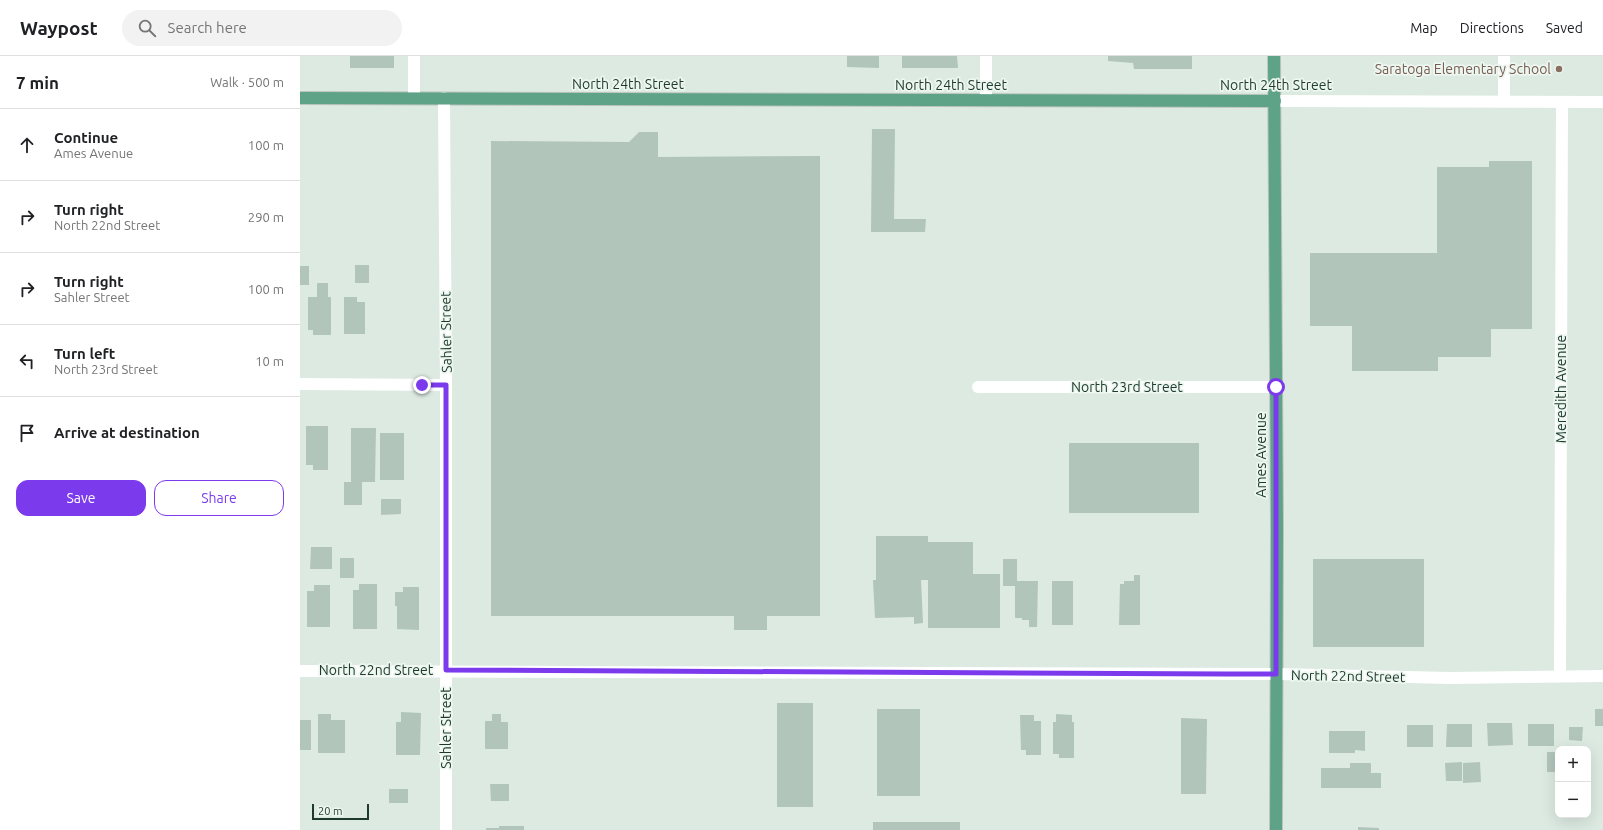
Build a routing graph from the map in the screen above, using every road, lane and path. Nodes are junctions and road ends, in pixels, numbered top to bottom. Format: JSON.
{"nodes":[{"id":1,"x":414,"y":56,"type":"edge"},
{"id":2,"x":986,"y":56,"type":"edge"},
{"id":3,"x":1274,"y":56,"type":"edge"},
{"id":4,"x":1504,"y":56,"type":"edge"},
{"id":5,"x":300,"y":98,"type":"edge"},
{"id":6,"x":414,"y":98,"type":"junction"},
{"id":7,"x":444,"y":98,"type":"junction"},
{"id":8,"x":986,"y":100,"type":"junction"},
{"id":9,"x":1275,"y":101,"type":"junction"},
{"id":10,"x":1504,"y":101,"type":"junction"},
{"id":11,"x":1562,"y":102,"type":"junction"},
{"id":12,"x":1603,"y":102,"type":"edge"},
{"id":13,"x":300,"y":384,"type":"edge"},
{"id":14,"x":446,"y":385,"type":"junction"},
{"id":15,"x":978,"y":387,"type":"dead end"},
{"id":16,"x":1276,"y":387,"type":"junction"},
{"id":17,"x":446,"y":670,"type":"junction"},
{"id":18,"x":300,"y":671,"type":"edge"},
{"id":19,"x":1276,"y":674,"type":"junction"},
{"id":20,"x":1560,"y":676,"type":"junction"},
{"id":21,"x":1603,"y":676,"type":"edge"},
{"id":22,"x":446,"y":830,"type":"edge"},
{"id":23,"x":1276,"y":830,"type":"edge"}],
"edges":[{"from":1,"to":6,"type":"street"},
{"from":2,"to":8,"type":"street"},
{"from":3,"to":9,"type":"main road","name":"Ames Avenue"},
{"from":4,"to":10,"type":"street"},
{"from":5,"to":6,"type":"main road","name":"North 24th Street"},
{"from":6,"to":7,"type":"main road","name":"North 24th Street"},
{"from":7,"to":8,"type":"main road","name":"North 24th Street"},
{"from":7,"to":14,"type":"street","name":"Sahler Street"},
{"from":8,"to":9,"type":"main road","name":"North 24th Street"},
{"from":9,"to":10,"type":"street","name":"North 24th Street"},
{"from":9,"to":16,"type":"main road","name":"Ames Avenue"},
{"from":10,"to":11,"type":"street","name":"North 24th Street"},
{"from":11,"to":12,"type":"street","name":"North 24th Street"},
{"from":11,"to":20,"type":"street","name":"Meredith Avenue"},
{"from":13,"to":14,"type":"street"},
{"from":14,"to":17,"type":"street","name":"Sahler Street"},
{"from":15,"to":16,"type":"street","name":"North 23rd Street"},
{"from":16,"to":19,"type":"main road","name":"Ames Avenue"},
{"from":17,"to":18,"type":"street","name":"North 22nd Street"},
{"from":17,"to":19,"type":"street","name":"North 22nd Street"},
{"from":17,"to":22,"type":"street","name":"Sahler Street"},
{"from":19,"to":20,"type":"street","name":"North 22nd Street"},
{"from":19,"to":23,"type":"main road","name":"Ames Avenue"},
{"from":20,"to":21,"type":"street","name":"North 22nd Street"}]}
